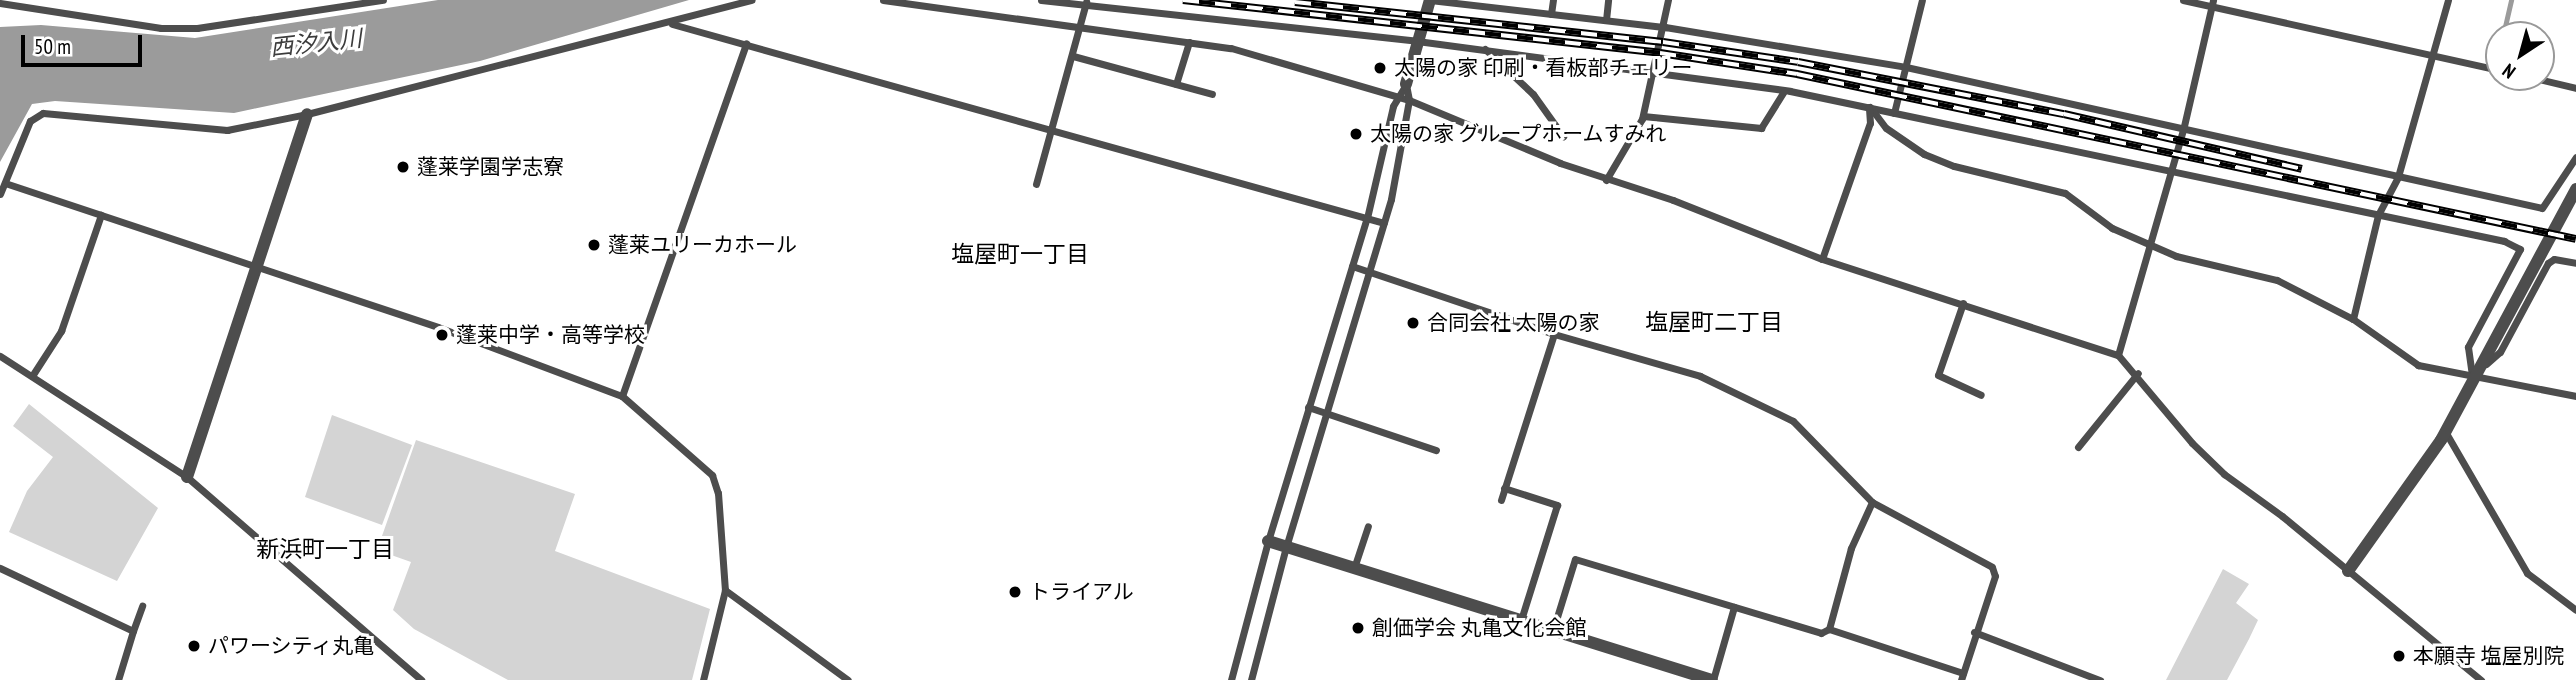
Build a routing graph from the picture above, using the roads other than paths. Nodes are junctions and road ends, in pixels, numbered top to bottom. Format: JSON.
{"nodes":[{"id":1,"x":383,"y":0,"type":"edge"},
{"id":2,"x":751,"y":0,"type":"edge"},
{"id":3,"x":883,"y":0,"type":"edge"},
{"id":4,"x":1041,"y":0,"type":"edge"},
{"id":5,"x":1429,"y":0,"type":"edge"},
{"id":6,"x":1553,"y":0,"type":"edge"},
{"id":7,"x":1608,"y":0,"type":"edge"},
{"id":8,"x":1668,"y":0,"type":"edge"},
{"id":9,"x":1922,"y":0,"type":"edge"},
{"id":10,"x":2183,"y":0,"type":"edge"},
{"id":11,"x":2448,"y":0,"type":"edge"},
{"id":12,"x":1086,"y":2,"type":"edge"},
{"id":13,"x":0,"y":3,"type":"edge"},
{"id":14,"x":342,"y":3,"type":"edge"},
{"id":15,"x":2212,"y":3,"type":"edge"},
{"id":16,"x":1498,"y":4,"type":"edge"},
{"id":17,"x":1551,"y":14,"type":"junction"},
{"id":18,"x":1606,"y":20,"type":"junction"},
{"id":19,"x":672,"y":23,"type":"junction"},
{"id":20,"x":1082,"y":27,"type":"junction"},
{"id":21,"x":1665,"y":27,"type":"junction"},
{"id":22,"x":1417,"y":41,"type":"junction"},
{"id":23,"x":1189,"y":42,"type":"junction"},
{"id":24,"x":746,"y":43,"type":"junction"},
{"id":25,"x":1485,"y":49,"type":"junction"},
{"id":26,"x":2432,"y":55,"type":"junction"},
{"id":27,"x":1073,"y":56,"type":"junction"},
{"id":28,"x":1906,"y":67,"type":"junction"},
{"id":29,"x":2485,"y":67,"type":"edge"},
{"id":30,"x":1655,"y":70,"type":"junction"},
{"id":31,"x":2555,"y":83,"type":"edge"},
{"id":32,"x":1176,"y":84,"type":"junction"},
{"id":33,"x":1406,"y":84,"type":"junction"},
{"id":34,"x":2576,"y":88,"type":"edge"},
{"id":35,"x":1784,"y":91,"type":"junction"},
{"id":36,"x":1212,"y":94,"type":"dead end"},
{"id":37,"x":1398,"y":97,"type":"junction"},
{"id":38,"x":1409,"y":100,"type":"junction"},
{"id":39,"x":1869,"y":107,"type":"junction"},
{"id":40,"x":1894,"y":113,"type":"junction"},
{"id":41,"x":307,"y":114,"type":"junction"},
{"id":42,"x":1643,"y":116,"type":"junction"},
{"id":43,"x":2184,"y":126,"type":"junction"},
{"id":44,"x":1051,"y":129,"type":"junction"},
{"id":45,"x":1563,"y":136,"type":"dead end"},
{"id":46,"x":2576,"y":157,"type":"edge"},
{"id":47,"x":2171,"y":172,"type":"junction"},
{"id":48,"x":2398,"y":177,"type":"junction"},
{"id":49,"x":1606,"y":180,"type":"junction"},
{"id":50,"x":5,"y":183,"type":"junction"},
{"id":51,"x":1035,"y":184,"type":"dead end"},
{"id":52,"x":2576,"y":189,"type":"edge"},
{"id":53,"x":0,"y":194,"type":"edge"},
{"id":54,"x":101,"y":215,"type":"junction"},
{"id":55,"x":2378,"y":215,"type":"junction"},
{"id":56,"x":1367,"y":218,"type":"junction"},
{"id":57,"x":1384,"y":223,"type":"junction"},
{"id":58,"x":2151,"y":243,"type":"junction"},
{"id":59,"x":1822,"y":259,"type":"junction"},
{"id":60,"x":2576,"y":263,"type":"edge"},
{"id":61,"x":260,"y":267,"type":"junction"},
{"id":62,"x":1352,"y":267,"type":"junction"},
{"id":63,"x":1370,"y":272,"type":"junction"},
{"id":64,"x":1964,"y":303,"type":"junction"},
{"id":65,"x":2353,"y":319,"type":"junction"},
{"id":66,"x":1554,"y":334,"type":"junction"},
{"id":67,"x":2118,"y":355,"type":"junction"},
{"id":68,"x":0,"y":356,"type":"edge"},
{"id":69,"x":2138,"y":373,"type":"junction"},
{"id":70,"x":32,"y":376,"type":"junction"},
{"id":71,"x":2472,"y":376,"type":"junction"},
{"id":72,"x":1980,"y":395,"type":"dead end"},
{"id":73,"x":2576,"y":396,"type":"edge"},
{"id":74,"x":622,"y":397,"type":"junction"},
{"id":75,"x":1308,"y":407,"type":"junction"},
{"id":76,"x":1326,"y":414,"type":"junction"},
{"id":77,"x":2445,"y":432,"type":"junction"},
{"id":78,"x":2078,"y":447,"type":"dead end"},
{"id":79,"x":1436,"y":450,"type":"dead end"},
{"id":80,"x":187,"y":477,"type":"junction"},
{"id":81,"x":1504,"y":488,"type":"junction"},
{"id":82,"x":1500,"y":500,"type":"dead end"},
{"id":83,"x":1872,"y":502,"type":"junction"},
{"id":84,"x":1368,"y":526,"type":"dead end"},
{"id":85,"x":1268,"y":541,"type":"junction"},
{"id":86,"x":1286,"y":547,"type":"junction"},
{"id":87,"x":0,"y":568,"type":"edge"},
{"id":88,"x":1354,"y":568,"type":"junction"},
{"id":89,"x":2348,"y":571,"type":"junction"},
{"id":90,"x":726,"y":590,"type":"junction"},
{"id":91,"x":142,"y":606,"type":"dead end"},
{"id":92,"x":1734,"y":607,"type":"junction"},
{"id":93,"x":2576,"y":610,"type":"edge"},
{"id":94,"x":1521,"y":620,"type":"junction"},
{"id":95,"x":1829,"y":629,"type":"junction"},
{"id":96,"x":1553,"y":630,"type":"junction"},
{"id":97,"x":133,"y":631,"type":"junction"},
{"id":98,"x":1975,"y":632,"type":"junction"},
{"id":99,"x":1962,"y":677,"type":"edge"},
{"id":100,"x":118,"y":680,"type":"edge"},
{"id":101,"x":421,"y":680,"type":"edge"},
{"id":102,"x":703,"y":680,"type":"edge"},
{"id":103,"x":848,"y":680,"type":"edge"},
{"id":104,"x":1231,"y":680,"type":"edge"},
{"id":105,"x":1251,"y":680,"type":"edge"},
{"id":106,"x":1713,"y":680,"type":"edge"},
{"id":107,"x":2100,"y":680,"type":"edge"},
{"id":108,"x":2481,"y":680,"type":"edge"}],
"edges":[{"from":1,"to":14,"type":"street"},
{"from":2,"to":19,"type":"street"},
{"from":3,"to":20,"type":"street"},
{"from":4,"to":12,"type":"street"},
{"from":5,"to":16,"type":"street"},
{"from":5,"to":22,"type":"street"},
{"from":6,"to":17,"type":"street"},
{"from":7,"to":18,"type":"street"},
{"from":8,"to":21,"type":"street"},
{"from":9,"to":28,"type":"street"},
{"from":10,"to":15,"type":"street"},
{"from":11,"to":26,"type":"street"},
{"from":12,"to":20,"type":"street"},
{"from":12,"to":22,"type":"street"},
{"from":13,"to":14,"type":"street"},
{"from":15,"to":26,"type":"street"},
{"from":15,"to":43,"type":"street"},
{"from":16,"to":17,"type":"street"},
{"from":17,"to":18,"type":"street"},
{"from":18,"to":21,"type":"street"},
{"from":19,"to":24,"type":"street"},
{"from":19,"to":41,"type":"street"},
{"from":20,"to":23,"type":"street"},
{"from":20,"to":27,"type":"street"},
{"from":21,"to":28,"type":"street"},
{"from":21,"to":30,"type":"street"},
{"from":22,"to":25,"type":"street"},
{"from":22,"to":33,"type":"street"},
{"from":23,"to":32,"type":"street"},
{"from":23,"to":37,"type":"street"},
{"from":24,"to":44,"type":"street"},
{"from":24,"to":74,"type":"street"},
{"from":25,"to":30,"type":"street"},
{"from":25,"to":45,"type":"street"},
{"from":26,"to":29,"type":"street"},
{"from":26,"to":48,"type":"street"},
{"from":27,"to":32,"type":"street"},
{"from":27,"to":44,"type":"street"},
{"from":28,"to":40,"type":"street"},
{"from":28,"to":43,"type":"street"},
{"from":30,"to":35,"type":"street"},
{"from":30,"to":42,"type":"street"},
{"from":31,"to":34,"type":"street"},
{"from":32,"to":36,"type":"street"},
{"from":33,"to":37,"type":"street"},
{"from":33,"to":38,"type":"street"},
{"from":35,"to":39,"type":"street"},
{"from":35,"to":42,"type":"street"},
{"from":37,"to":38,"type":"street"},
{"from":37,"to":56,"type":"street"},
{"from":38,"to":49,"type":"street"},
{"from":38,"to":57,"type":"street"},
{"from":39,"to":40,"type":"street"},
{"from":39,"to":58,"type":"street"},
{"from":39,"to":59,"type":"street"},
{"from":40,"to":47,"type":"street"},
{"from":41,"to":50,"type":"street"},
{"from":41,"to":61,"type":"street"},
{"from":42,"to":49,"type":"street"},
{"from":43,"to":47,"type":"street"},
{"from":43,"to":48,"type":"street"},
{"from":44,"to":51,"type":"street"},
{"from":44,"to":56,"type":"street"},
{"from":46,"to":48,"type":"street"},
{"from":47,"to":55,"type":"street"},
{"from":47,"to":58,"type":"street"},
{"from":48,"to":55,"type":"street"},
{"from":49,"to":59,"type":"street"},
{"from":50,"to":53,"type":"street"},
{"from":50,"to":54,"type":"street"},
{"from":52,"to":71,"type":"street"},
{"from":54,"to":61,"type":"street"},
{"from":54,"to":70,"type":"street"},
{"from":55,"to":65,"type":"street"},
{"from":55,"to":71,"type":"street"},
{"from":56,"to":57,"type":"street"},
{"from":56,"to":62,"type":"street"},
{"from":57,"to":63,"type":"street"},
{"from":58,"to":65,"type":"street"},
{"from":58,"to":67,"type":"street"},
{"from":59,"to":64,"type":"street"},
{"from":60,"to":71,"type":"street"},
{"from":61,"to":74,"type":"street"},
{"from":61,"to":80,"type":"street"},
{"from":62,"to":63,"type":"street"},
{"from":62,"to":75,"type":"street"},
{"from":63,"to":66,"type":"street"},
{"from":63,"to":76,"type":"street"},
{"from":64,"to":67,"type":"street"},
{"from":64,"to":72,"type":"street"},
{"from":65,"to":71,"type":"street"},
{"from":66,"to":81,"type":"street"},
{"from":66,"to":83,"type":"street"},
{"from":67,"to":69,"type":"street"},
{"from":68,"to":70,"type":"street"},
{"from":69,"to":78,"type":"street"},
{"from":69,"to":89,"type":"street"},
{"from":70,"to":80,"type":"street"},
{"from":71,"to":73,"type":"street"},
{"from":71,"to":77,"type":"street"},
{"from":74,"to":90,"type":"street"},
{"from":75,"to":76,"type":"street"},
{"from":75,"to":85,"type":"street"},
{"from":76,"to":79,"type":"street"},
{"from":76,"to":86,"type":"street"},
{"from":77,"to":89,"type":"street"},
{"from":77,"to":93,"type":"street"},
{"from":80,"to":101,"type":"street"},
{"from":81,"to":82,"type":"street"},
{"from":81,"to":94,"type":"street"},
{"from":83,"to":95,"type":"street"},
{"from":83,"to":98,"type":"street"},
{"from":84,"to":88,"type":"street"},
{"from":85,"to":86,"type":"street"},
{"from":85,"to":104,"type":"street"},
{"from":86,"to":88,"type":"street"},
{"from":86,"to":105,"type":"street"},
{"from":87,"to":97,"type":"street"},
{"from":88,"to":94,"type":"street"},
{"from":89,"to":108,"type":"street"},
{"from":90,"to":102,"type":"street"},
{"from":90,"to":103,"type":"street"},
{"from":91,"to":97,"type":"street"},
{"from":92,"to":95,"type":"street"},
{"from":92,"to":96,"type":"street"},
{"from":92,"to":106,"type":"street"},
{"from":94,"to":96,"type":"street"},
{"from":95,"to":99,"type":"street"},
{"from":96,"to":106,"type":"street"},
{"from":97,"to":100,"type":"street"},
{"from":98,"to":99,"type":"street"},
{"from":98,"to":107,"type":"street"}]}
